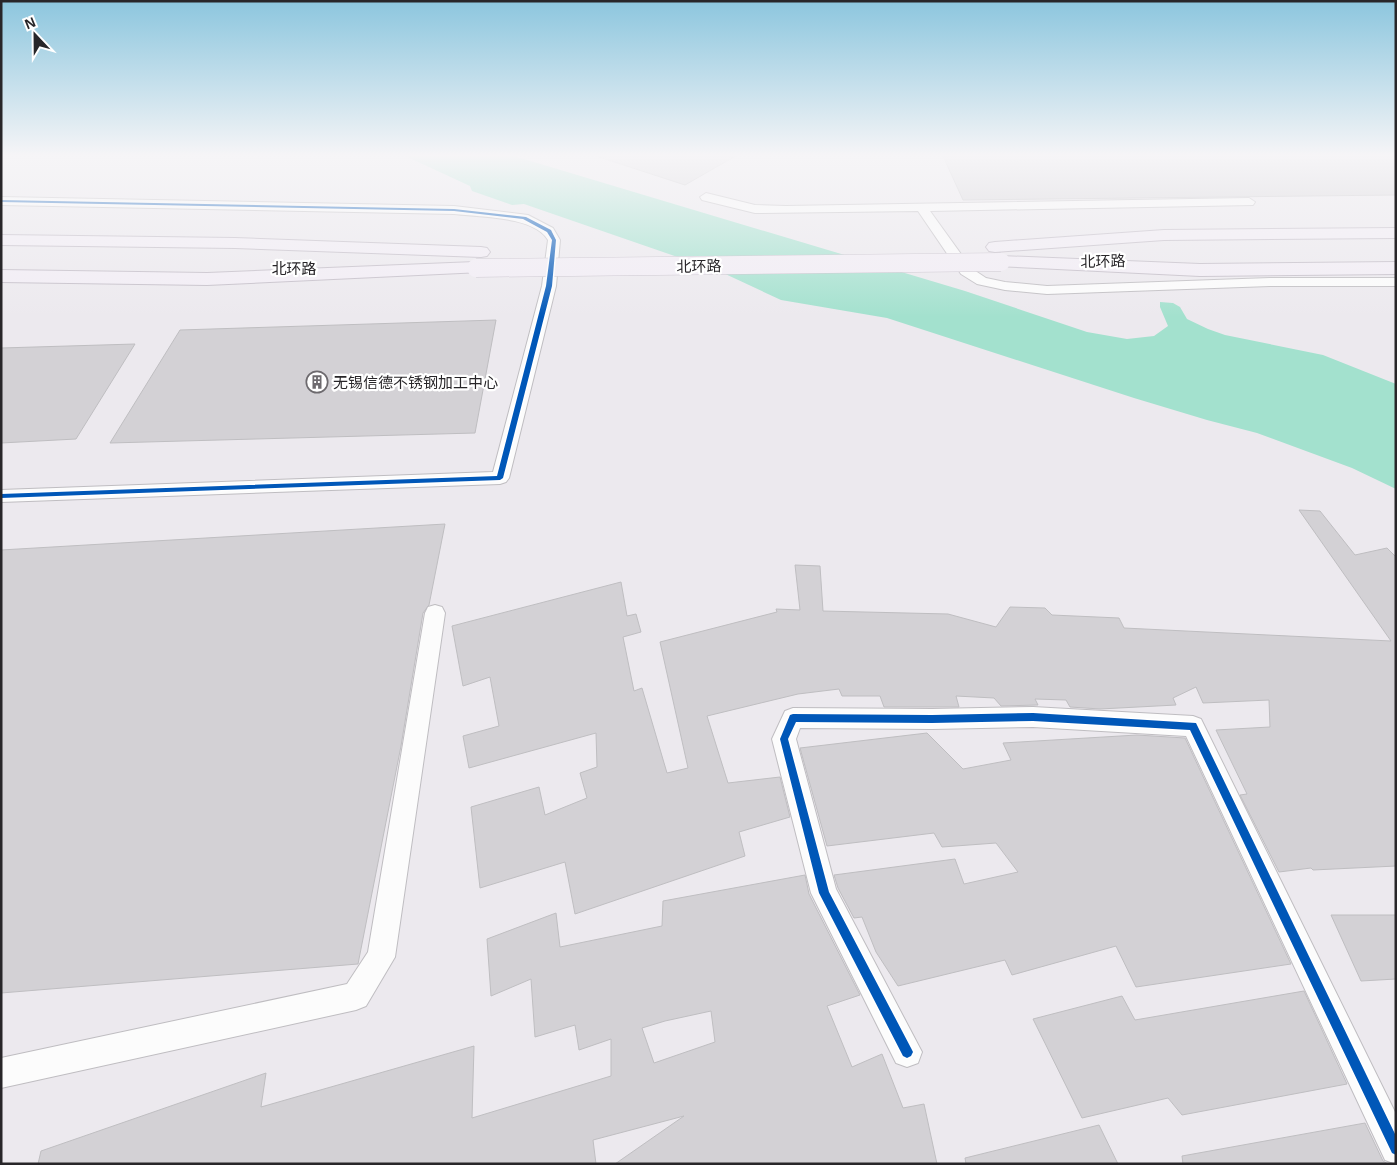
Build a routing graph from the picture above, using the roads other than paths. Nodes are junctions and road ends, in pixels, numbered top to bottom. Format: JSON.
{"nodes":[{"id":1,"x":372,"y":208,"type":"edge"},
{"id":2,"x":752,"y":208,"type":"edge"},
{"id":3,"x":859,"y":208,"type":"edge"},
{"id":4,"x":922,"y":208,"type":"edge"},
{"id":5,"x":1396,"y":233,"type":"edge"},
{"id":6,"x":1,"y":240,"type":"edge"},
{"id":7,"x":1396,"y":242,"type":"edge"},
{"id":8,"x":1,"y":250,"type":"edge"},
{"id":9,"x":998,"y":255,"type":"junction"},
{"id":10,"x":1396,"y":258,"type":"edge"},
{"id":11,"x":478,"y":260,"type":"junction"},
{"id":12,"x":1,"y":266,"type":"edge"},
{"id":13,"x":1396,"y":268,"type":"edge"},
{"id":14,"x":1,"y":276,"type":"edge"},
{"id":15,"x":1396,"y":282,"type":"edge"},
{"id":16,"x":1,"y":496,"type":"edge"},
{"id":17,"x":435,"y":613,"type":"dead end"},
{"id":18,"x":907,"y":1052,"type":"dead end"},
{"id":19,"x":1,"y":1073,"type":"edge"},
{"id":20,"x":1396,"y":1149,"type":"edge"}],
"edges":[{"from":1,"to":16,"type":"street"},
{"from":2,"to":3,"type":"street"},
{"from":4,"to":15,"type":"street"},
{"from":5,"to":9,"type":"highway"},
{"from":6,"to":11,"type":"highway"},
{"from":7,"to":9,"type":"highway","name":"北环路"},
{"from":8,"to":11,"type":"highway","name":"北环路"},
{"from":9,"to":10,"type":"highway","name":"北环路"},
{"from":9,"to":11,"type":"highway","name":"北环路","bridge":true},
{"from":9,"to":13,"type":"highway"},
{"from":11,"to":12,"type":"highway","name":"北环路"},
{"from":11,"to":14,"type":"highway"},
{"from":17,"to":19,"type":"street"},
{"from":18,"to":20,"type":"street"}]}
